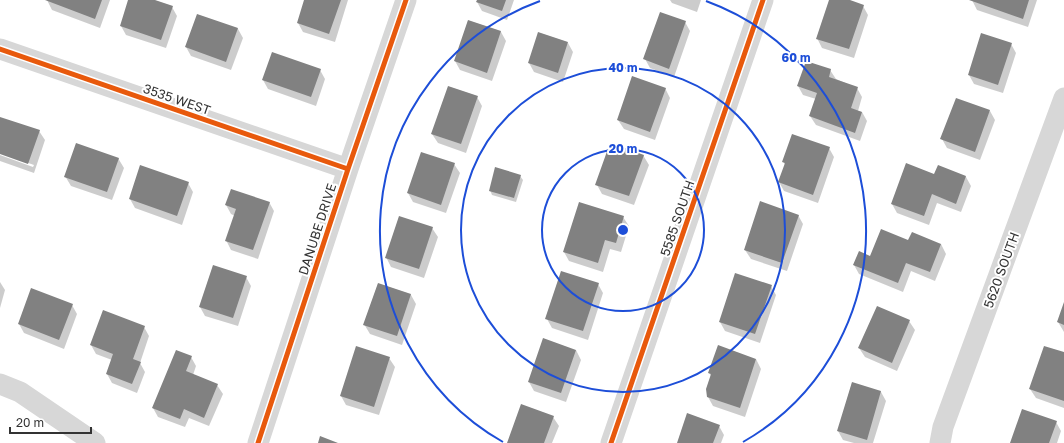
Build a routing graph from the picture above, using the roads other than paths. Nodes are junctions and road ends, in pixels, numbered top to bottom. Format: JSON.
{"nodes":[{"id":1,"x":406,"y":0,"type":"edge"},
{"id":2,"x":763,"y":0,"type":"edge"},
{"id":3,"x":0,"y":49,"type":"edge"},
{"id":4,"x":1064,"y":98,"type":"edge"},
{"id":5,"x":348,"y":169,"type":"junction"},
{"id":6,"x":0,"y":384,"type":"edge"},
{"id":7,"x":95,"y":443,"type":"edge"},
{"id":8,"x":258,"y":443,"type":"edge"},
{"id":9,"x":611,"y":443,"type":"edge"},
{"id":10,"x":940,"y":443,"type":"edge"}],
"edges":[{"from":1,"to":5,"type":"street","name":"DANUBE DRIVE"},
{"from":2,"to":9,"type":"street","name":"5585 SOUTH"},
{"from":3,"to":5,"type":"street","name":"3535 WEST"},
{"from":4,"to":10,"type":"street","name":"5620 SOUTH"},
{"from":5,"to":8,"type":"street","name":"DANUBE DRIVE"},
{"from":6,"to":7,"type":"street"}]}
